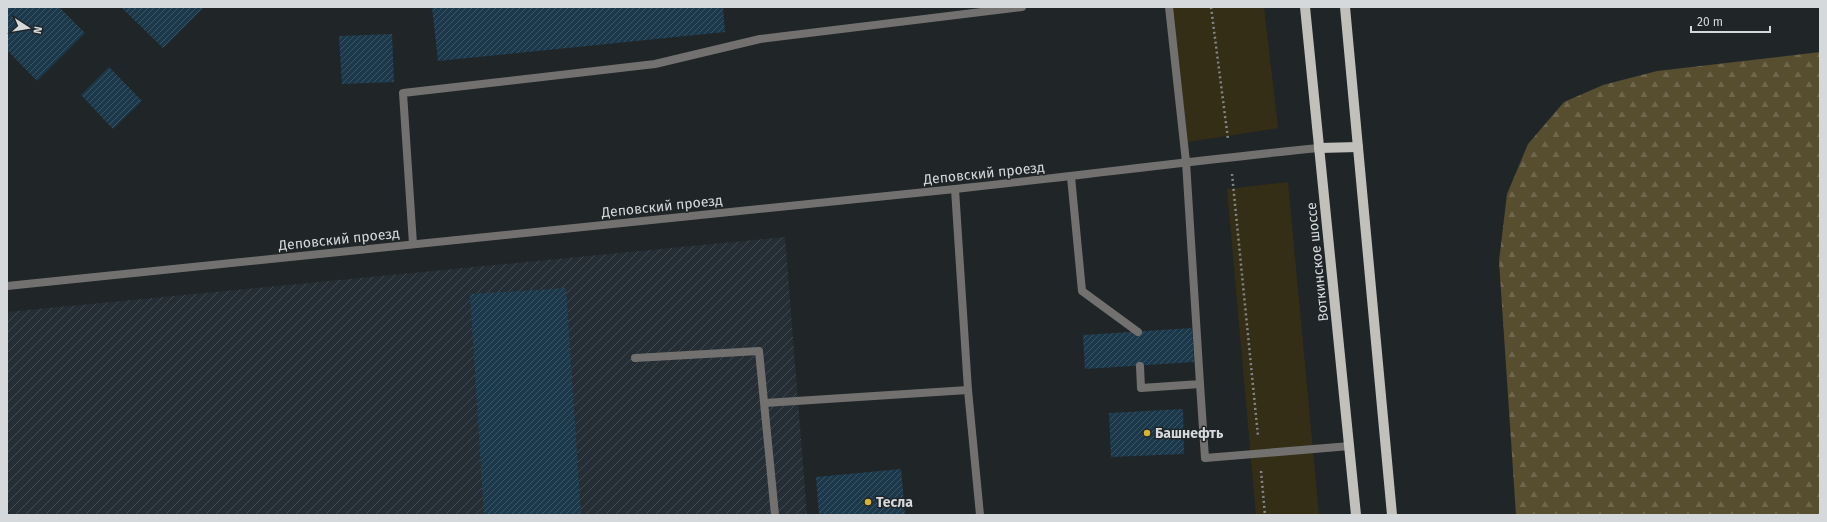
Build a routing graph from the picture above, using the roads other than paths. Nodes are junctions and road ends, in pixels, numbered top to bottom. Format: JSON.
{"nodes":[{"id":1,"x":1022,"y":7,"type":"edge"},
{"id":2,"x":1169,"y":7,"type":"edge"},
{"id":3,"x":1305,"y":7,"type":"edge"},
{"id":4,"x":1345,"y":7,"type":"edge"},
{"id":5,"x":1358,"y":147,"type":"junction"},
{"id":6,"x":1319,"y":148,"type":"junction"},
{"id":7,"x":1186,"y":162,"type":"junction"},
{"id":8,"x":1070,"y":177,"type":"junction"},
{"id":9,"x":955,"y":189,"type":"junction"},
{"id":10,"x":413,"y":244,"type":"junction"},
{"id":11,"x":7,"y":286,"type":"edge"},
{"id":12,"x":1138,"y":332,"type":"dead end"},
{"id":13,"x":635,"y":358,"type":"dead end"},
{"id":14,"x":1140,"y":366,"type":"dead end"},
{"id":15,"x":1200,"y":384,"type":"junction"},
{"id":16,"x":968,"y":390,"type":"junction"},
{"id":17,"x":765,"y":403,"type":"junction"},
{"id":18,"x":1350,"y":446,"type":"junction"},
{"id":19,"x":775,"y":515,"type":"edge"},
{"id":20,"x":980,"y":515,"type":"edge"},
{"id":21,"x":1356,"y":515,"type":"edge"},
{"id":22,"x":1392,"y":515,"type":"edge"}],
"edges":[{"from":1,"to":10,"type":"street"},
{"from":2,"to":7,"type":"street"},
{"from":3,"to":6,"type":"main road","name":"Воткинское шоссе"},
{"from":4,"to":5,"type":"main road"},
{"from":5,"to":6,"type":"main road"},
{"from":5,"to":22,"type":"main road"},
{"from":6,"to":7,"type":"street","name":"Деповский проезд"},
{"from":6,"to":18,"type":"main road","name":"Воткинское шоссе"},
{"from":7,"to":8,"type":"street","name":"Деповский проезд"},
{"from":7,"to":15,"type":"street"},
{"from":8,"to":9,"type":"street","name":"Деповский проезд"},
{"from":8,"to":12,"type":"street"},
{"from":9,"to":10,"type":"street","name":"Деповский проезд"},
{"from":9,"to":16,"type":"street"},
{"from":10,"to":11,"type":"street","name":"Деповский проезд"},
{"from":13,"to":17,"type":"street"},
{"from":14,"to":15,"type":"street"},
{"from":15,"to":18,"type":"street"},
{"from":16,"to":17,"type":"street"},
{"from":16,"to":20,"type":"street"},
{"from":17,"to":19,"type":"street"},
{"from":18,"to":21,"type":"main road","name":"Воткинское шоссе"}]}
